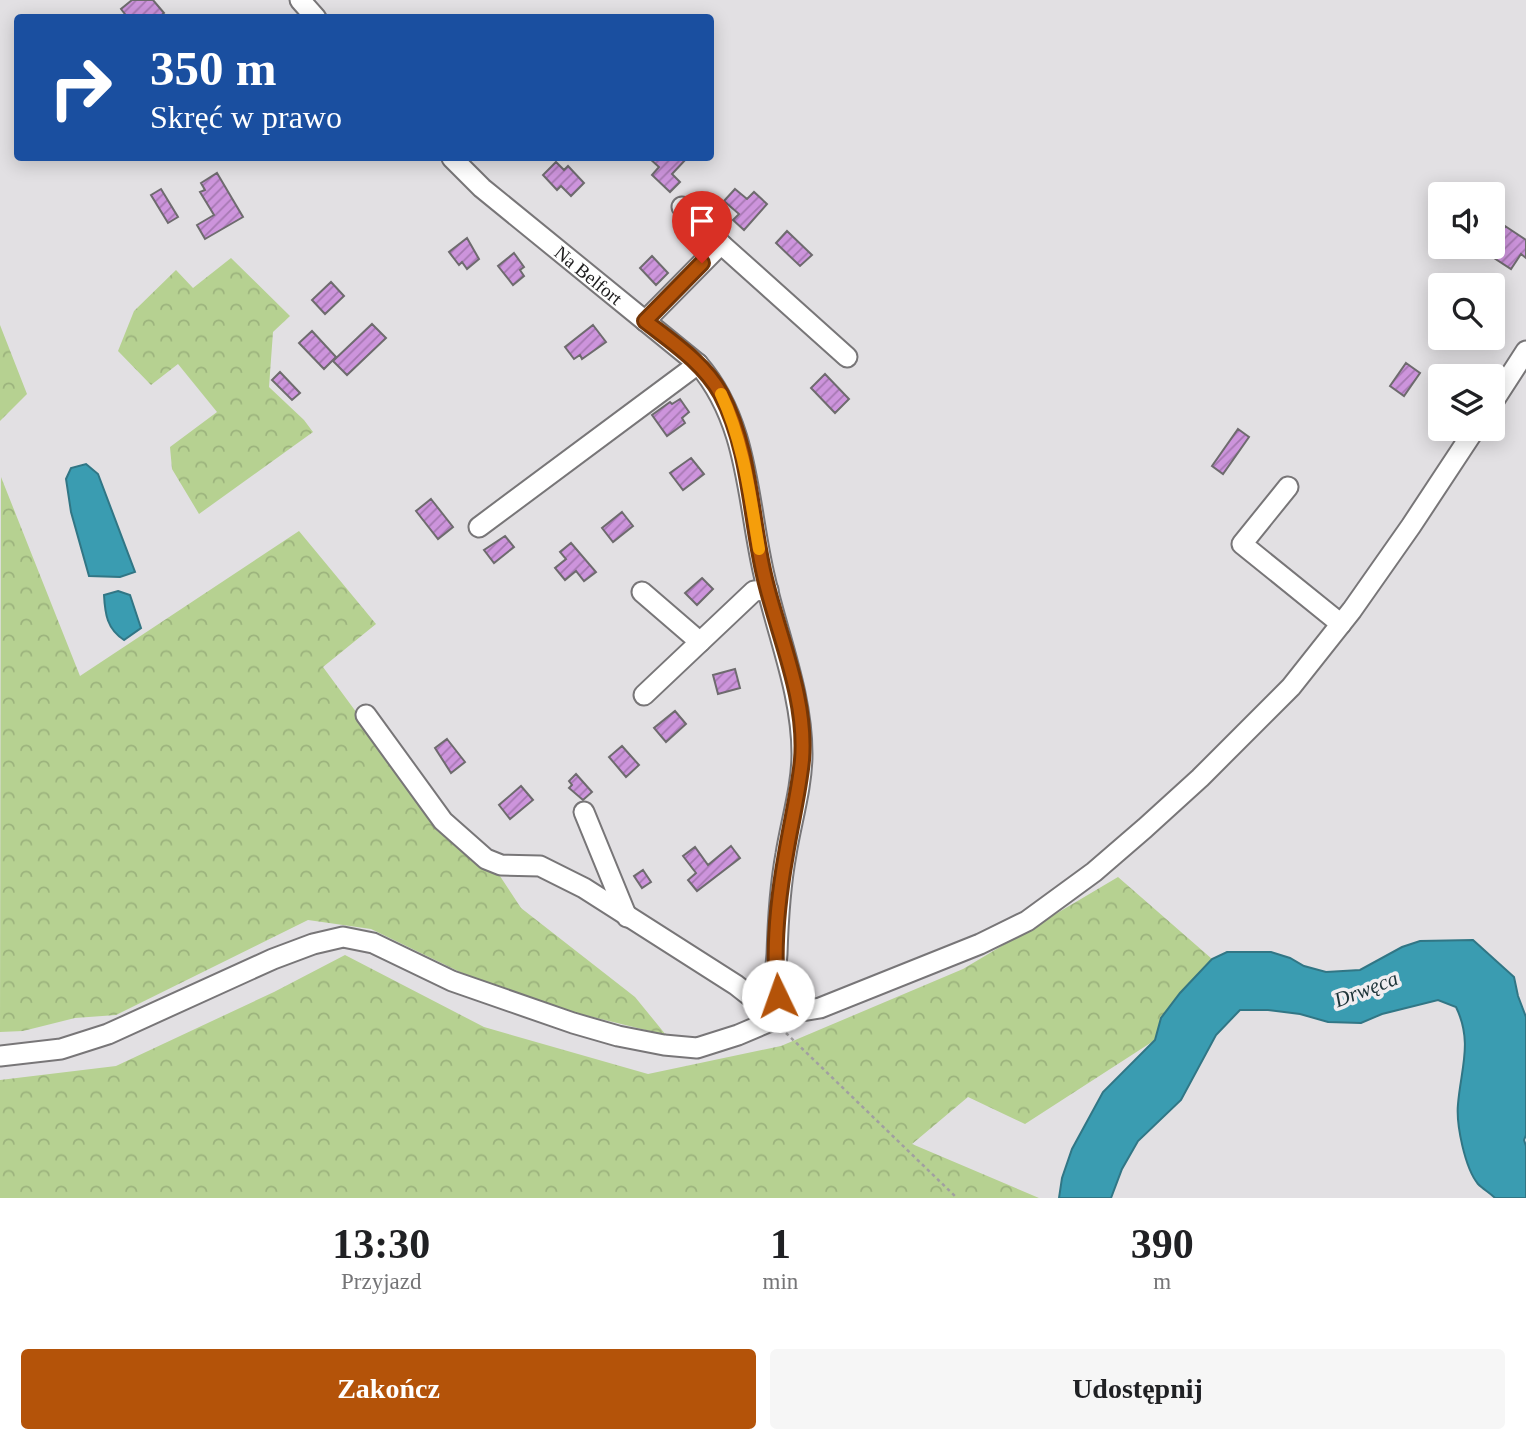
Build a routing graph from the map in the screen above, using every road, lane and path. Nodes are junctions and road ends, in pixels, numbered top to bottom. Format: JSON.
{"nodes":[{"id":1,"x":300,"y":0,"type":"edge"},
{"id":2,"x":312,"y":14,"type":"edge"},
{"id":3,"x":455,"y":161,"type":"edge"},
{"id":4,"x":682,"y":207,"type":"dead end"},
{"id":5,"x":721,"y":244,"type":"junction"},
{"id":6,"x":645,"y":321,"type":"junction"},
{"id":7,"x":1526,"y":351,"type":"edge"},
{"id":8,"x":847,"y":358,"type":"dead end"},
{"id":9,"x":698,"y":364,"type":"junction"},
{"id":10,"x":1505,"y":383,"type":"edge"},
{"id":11,"x":1467,"y":441,"type":"edge"},
{"id":12,"x":1288,"y":487,"type":"dead end"},
{"id":13,"x":479,"y":527,"type":"dead end"},
{"id":14,"x":768,"y":590,"type":"junction"},
{"id":15,"x":642,"y":592,"type":"dead end"},
{"id":16,"x":1341,"y":624,"type":"junction"},
{"id":17,"x":700,"y":642,"type":"junction"},
{"id":18,"x":644,"y":695,"type":"dead end"},
{"id":19,"x":366,"y":715,"type":"dead end"},
{"id":20,"x":584,"y":812,"type":"dead end"},
{"id":21,"x":627,"y":917,"type":"junction"},
{"id":22,"x":783,"y":1014,"type":"junction"},
{"id":23,"x":0,"y":1056,"type":"edge"},
{"id":24,"x":957,"y":1198,"type":"edge"}],
"edges":[{"from":1,"to":2,"type":"street"},
{"from":3,"to":6,"type":"street","name":"Na Belfort"},
{"from":4,"to":5,"type":"street"},
{"from":5,"to":6,"type":"street"},
{"from":5,"to":8,"type":"street"},
{"from":6,"to":9,"type":"street","name":"Na Belfort"},
{"from":7,"to":10,"type":"street"},
{"from":9,"to":13,"type":"street"},
{"from":9,"to":14,"type":"street","name":"Na Belfort"},
{"from":11,"to":16,"type":"street"},
{"from":12,"to":16,"type":"street"},
{"from":14,"to":17,"type":"street"},
{"from":14,"to":22,"type":"street","name":"Na Belfort"},
{"from":15,"to":17,"type":"street"},
{"from":16,"to":22,"type":"street"},
{"from":17,"to":18,"type":"street"},
{"from":19,"to":21,"type":"street"},
{"from":20,"to":21,"type":"street"},
{"from":21,"to":22,"type":"street"},
{"from":22,"to":23,"type":"street"},
{"from":22,"to":24,"type":"path"}]}
